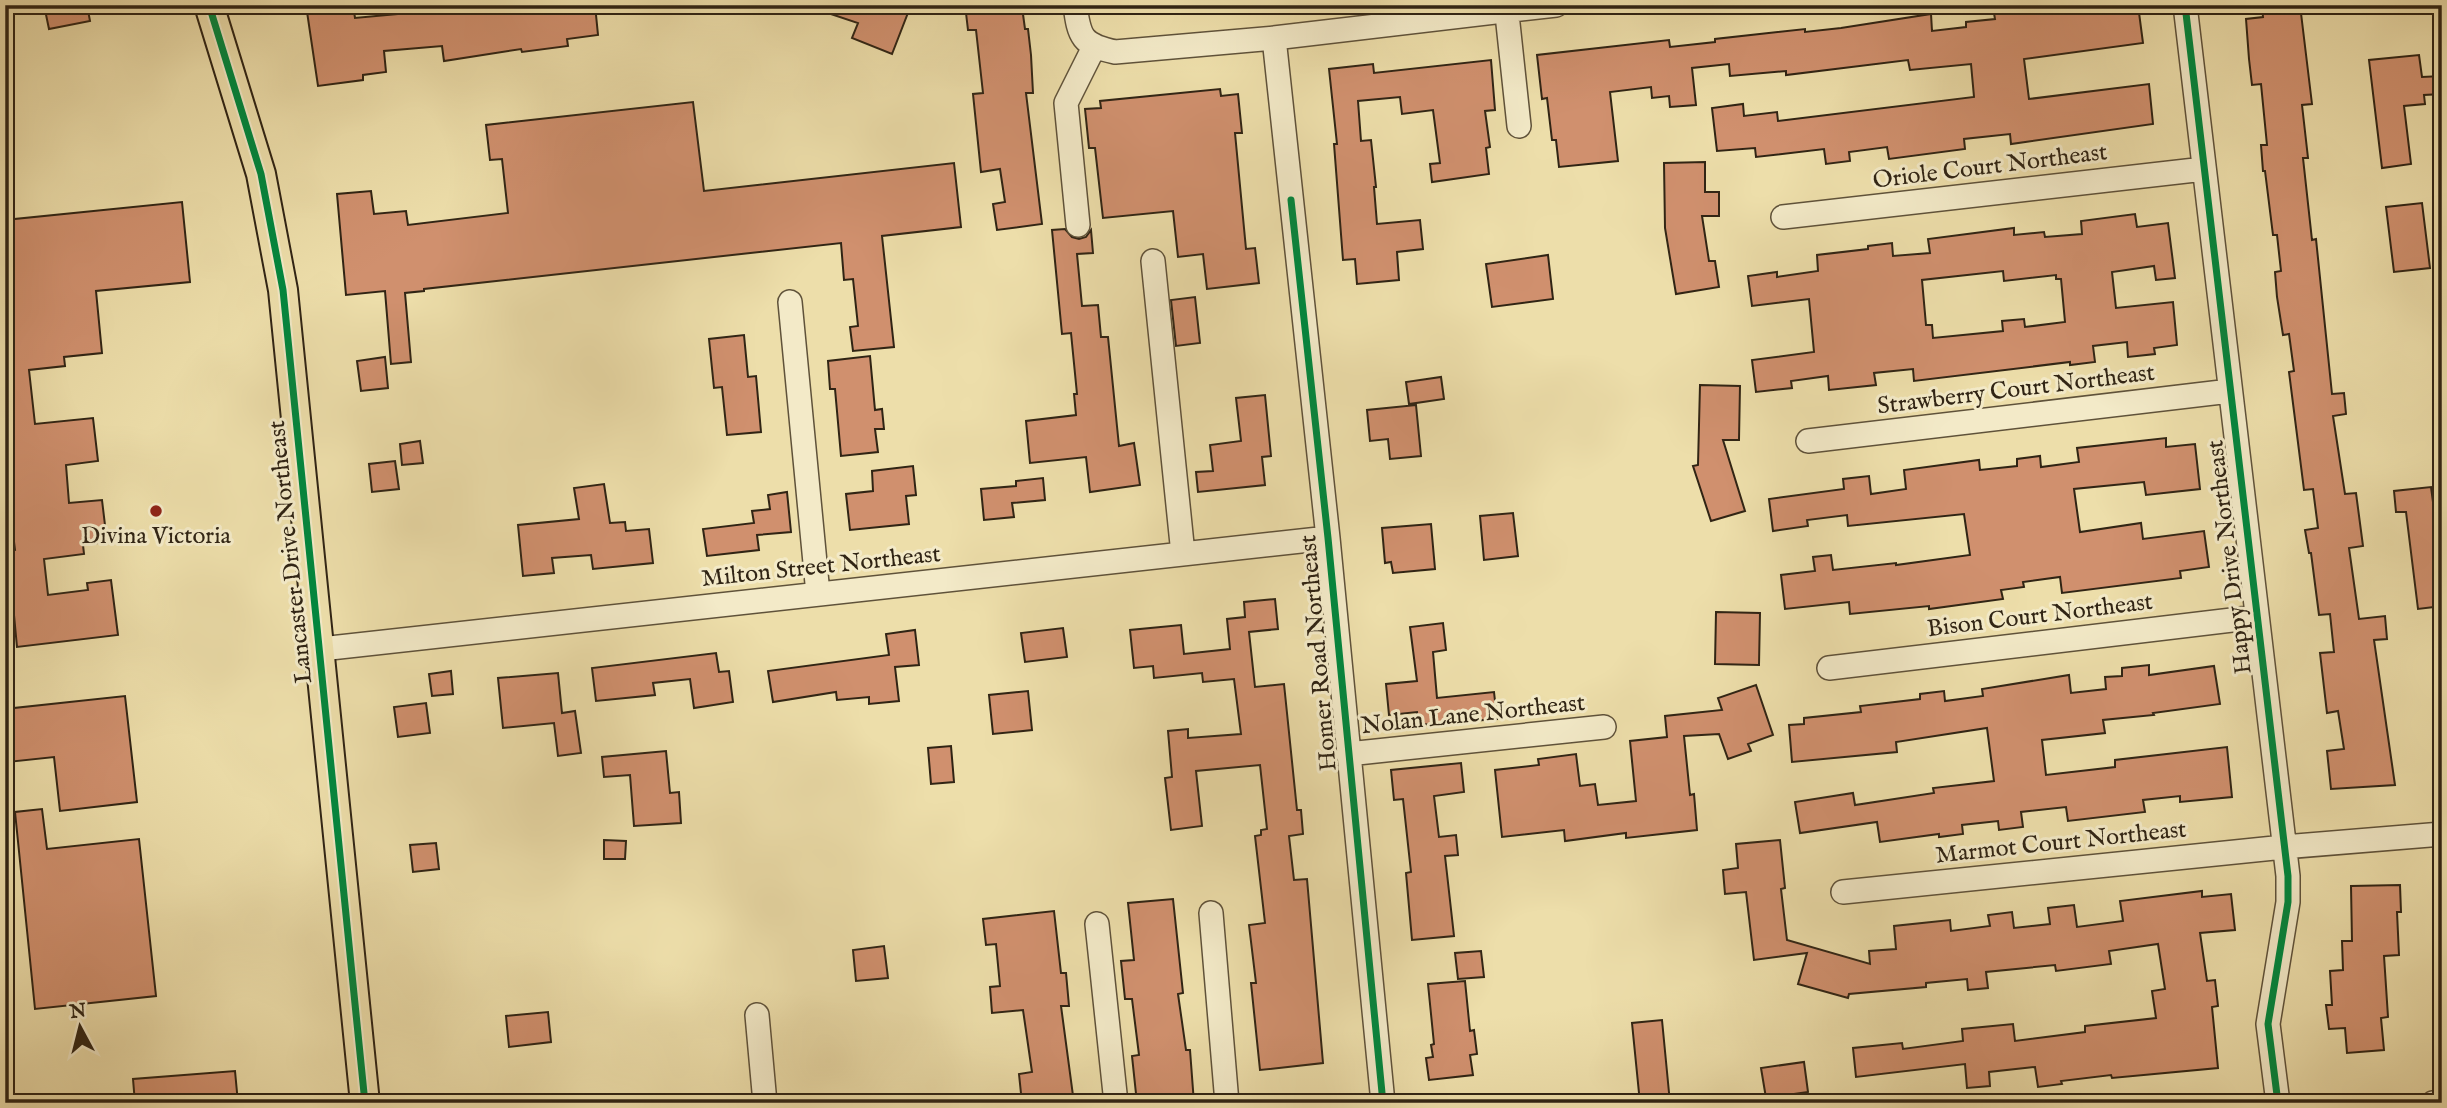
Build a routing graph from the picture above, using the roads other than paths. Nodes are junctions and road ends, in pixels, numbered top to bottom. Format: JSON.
{"nodes":[{"id":1,"x":209,"y":5,"type":"edge"},
{"id":2,"x":1075,"y":5,"type":"edge"},
{"id":3,"x":1556,"y":5,"type":"edge"},
{"id":4,"x":2185,"y":5,"type":"edge"},
{"id":5,"x":1506,"y":8,"type":"edge"},
{"id":6,"x":1274,"y":38,"type":"junction"},
{"id":7,"x":1094,"y":47,"type":"junction"},
{"id":8,"x":1520,"y":125,"type":"dead end"},
{"id":9,"x":2204,"y":169,"type":"junction"},
{"id":10,"x":1783,"y":217,"type":"dead end"},
{"id":11,"x":1078,"y":225,"type":"dead end"},
{"id":12,"x":1153,"y":261,"type":"dead end"},
{"id":13,"x":790,"y":302,"type":"dead end"},
{"id":14,"x":2230,"y":391,"type":"junction"},
{"id":15,"x":1808,"y":441,"type":"dead end"},
{"id":16,"x":1328,"y":538,"type":"junction"},
{"id":17,"x":1183,"y":554,"type":"junction"},
{"id":18,"x":818,"y":594,"type":"junction"},
{"id":19,"x":2257,"y":617,"type":"junction"},
{"id":20,"x":320,"y":649,"type":"junction"},
{"id":21,"x":1829,"y":668,"type":"dead end"},
{"id":22,"x":1604,"y":727,"type":"dead end"},
{"id":23,"x":1348,"y":754,"type":"junction"},
{"id":24,"x":2442,"y":834,"type":"edge"},
{"id":25,"x":2284,"y":847,"type":"junction"},
{"id":26,"x":1843,"y":892,"type":"dead end"},
{"id":27,"x":1212,"y":913,"type":"dead end"},
{"id":28,"x":1097,"y":924,"type":"dead end"},
{"id":29,"x":757,"y":1015,"type":"dead end"},
{"id":30,"x":2442,"y":1102,"type":"edge"},
{"id":31,"x":365,"y":1103,"type":"edge"},
{"id":32,"x":765,"y":1103,"type":"edge"},
{"id":33,"x":1116,"y":1103,"type":"edge"},
{"id":34,"x":1227,"y":1103,"type":"edge"},
{"id":35,"x":1383,"y":1103,"type":"edge"},
{"id":36,"x":2278,"y":1103,"type":"edge"},
{"id":37,"x":2433,"y":1103,"type":"edge"}],
"edges":[{"from":1,"to":20,"type":"main road","name":"Lancaster Drive Northeast"},
{"from":2,"to":7,"type":"street"},
{"from":3,"to":5,"type":"street"},
{"from":4,"to":9,"type":"street","name":"Happy Drive Northeast"},
{"from":5,"to":6,"type":"street"},
{"from":5,"to":8,"type":"street"},
{"from":6,"to":7,"type":"street"},
{"from":6,"to":16,"type":"street","name":"Homer Road Northeast"},
{"from":7,"to":11,"type":"street"},
{"from":9,"to":10,"type":"street","name":"Oriole Court Northeast"},
{"from":9,"to":14,"type":"street","name":"Happy Drive Northeast"},
{"from":12,"to":17,"type":"street"},
{"from":13,"to":18,"type":"street"},
{"from":14,"to":15,"type":"street","name":"Strawberry Court Northeast"},
{"from":14,"to":19,"type":"street","name":"Happy Drive Northeast"},
{"from":16,"to":17,"type":"street","name":"Milton Street Northeast"},
{"from":16,"to":23,"type":"street","name":"Homer Road Northeast"},
{"from":17,"to":18,"type":"street","name":"Milton Street Northeast"},
{"from":18,"to":20,"type":"street","name":"Milton Street Northeast"},
{"from":19,"to":21,"type":"street","name":"Bison Court Northeast"},
{"from":19,"to":25,"type":"street","name":"Happy Drive Northeast"},
{"from":20,"to":31,"type":"main road","name":"Lancaster Drive Northeast"},
{"from":22,"to":23,"type":"street","name":"Nolan Lane Northeast"},
{"from":23,"to":35,"type":"street","name":"Homer Road Northeast"},
{"from":24,"to":25,"type":"street","name":"Marmot Court Northeast"},
{"from":25,"to":26,"type":"street","name":"Marmot Court Northeast"},
{"from":25,"to":36,"type":"street","name":"Happy Drive Northeast"},
{"from":27,"to":34,"type":"street"},
{"from":28,"to":33,"type":"street"},
{"from":29,"to":32,"type":"street"},
{"from":30,"to":37,"type":"street"}]}
